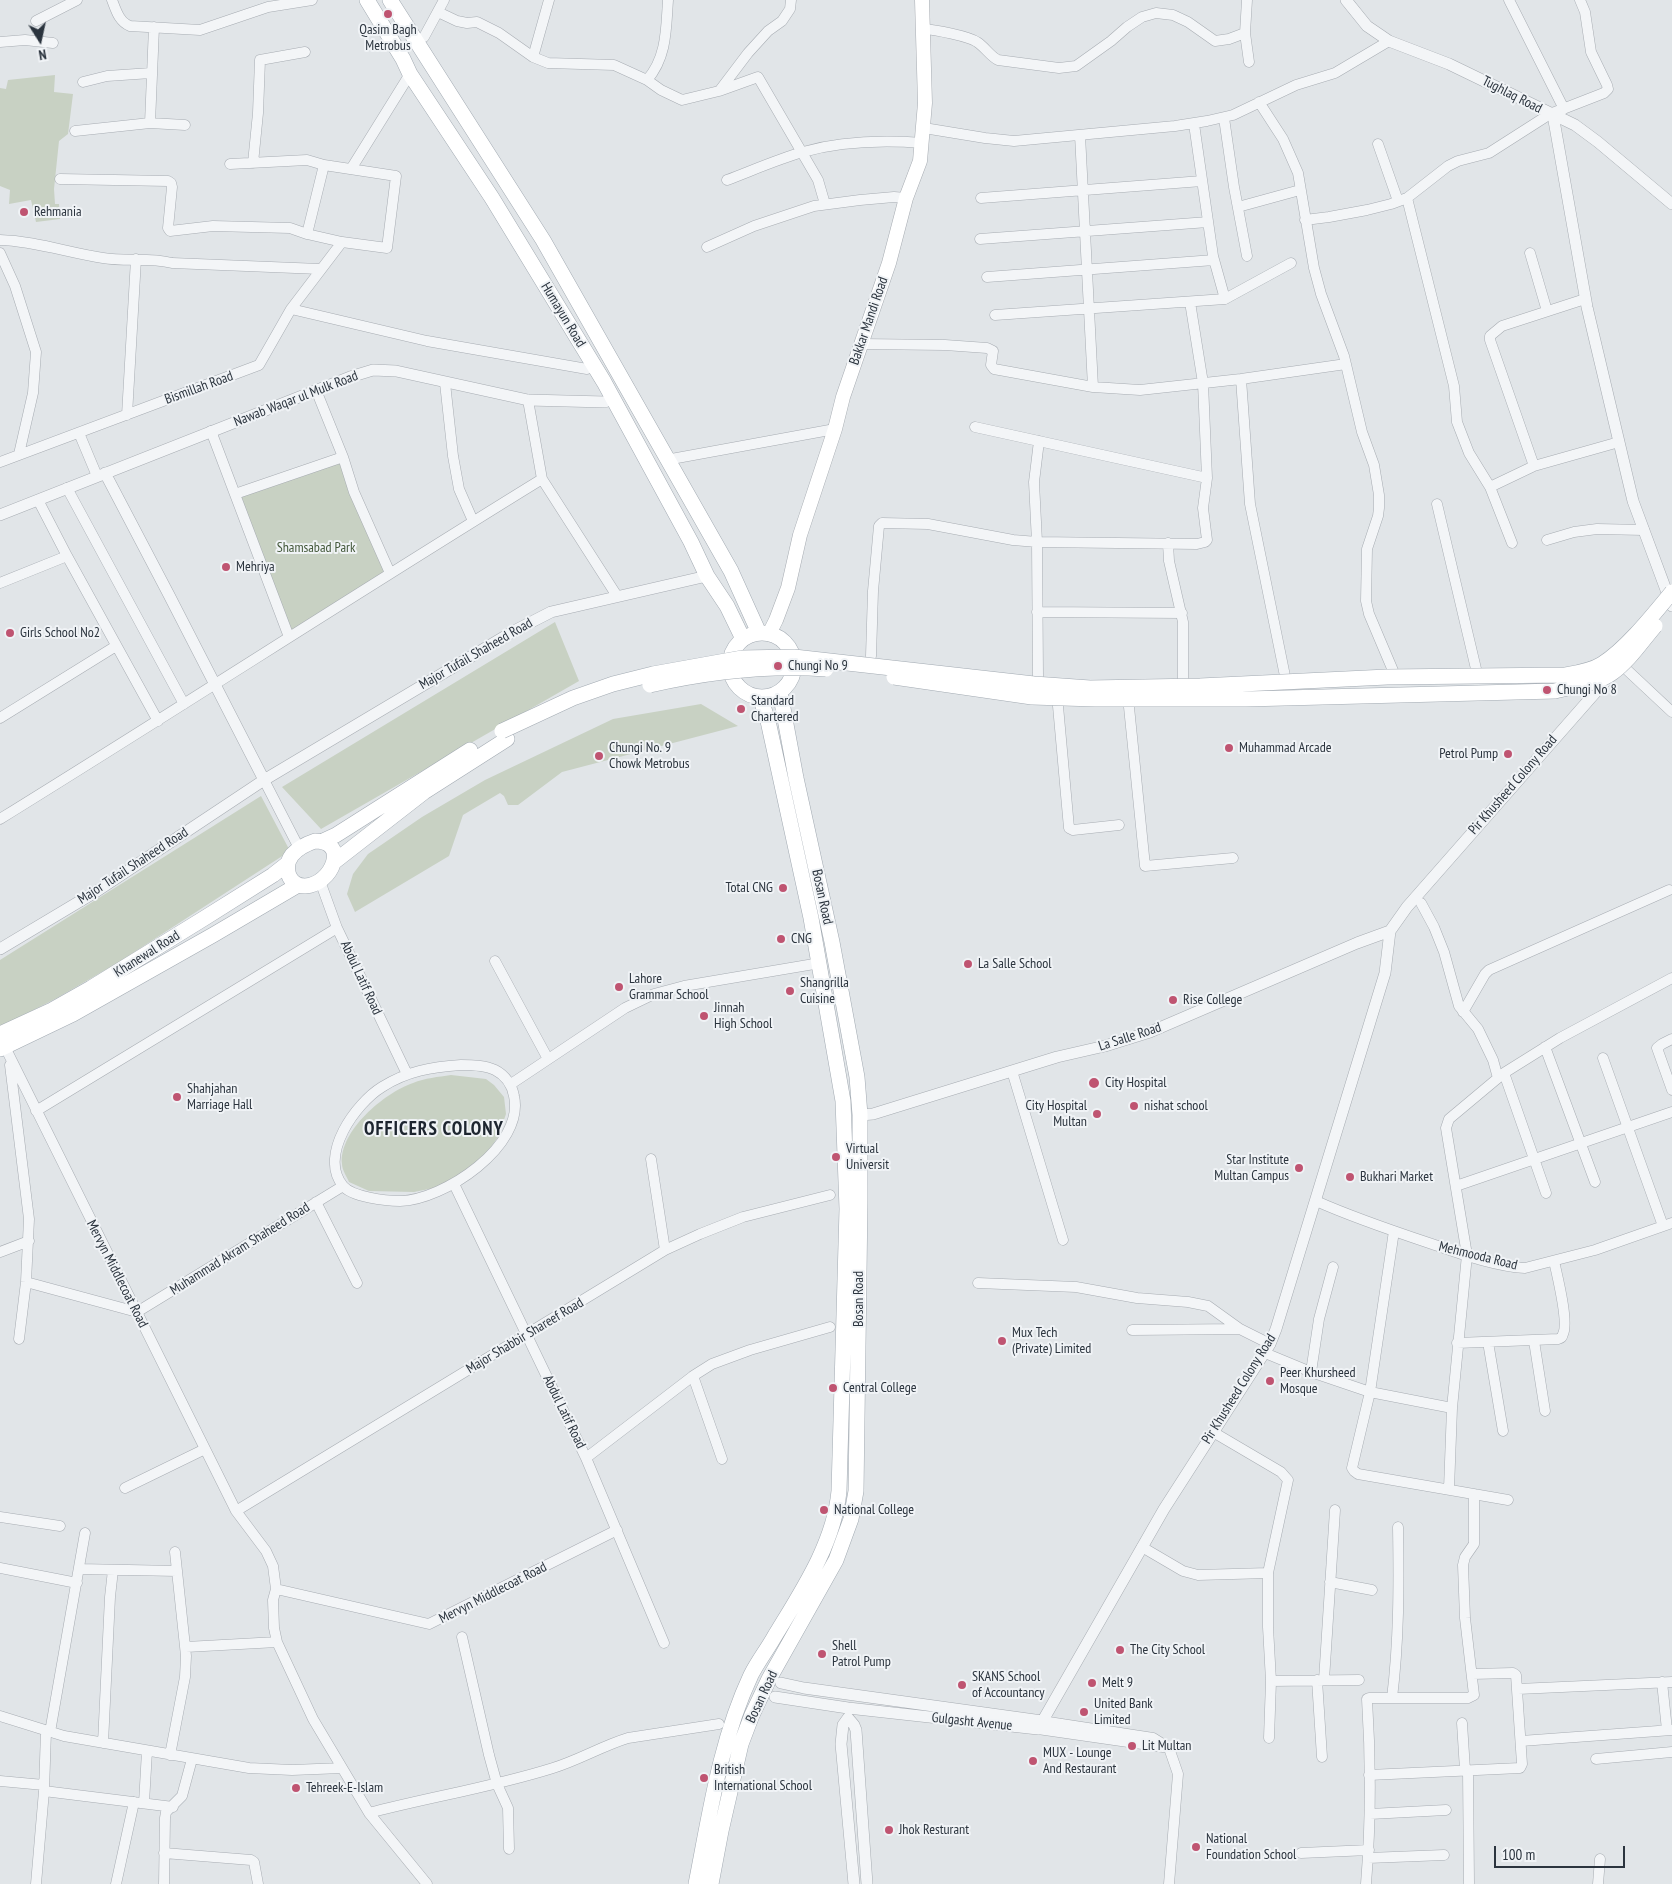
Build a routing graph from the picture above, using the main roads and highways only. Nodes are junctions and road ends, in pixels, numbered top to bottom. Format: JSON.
{"nodes":[{"id":1,"x":367,"y":0,"type":"edge"},
{"id":2,"x":390,"y":0,"type":"edge"},
{"id":3,"x":922,"y":0,"type":"edge"},
{"id":4,"x":574,"y":331,"type":"junction"},
{"id":5,"x":707,"y":576,"type":"junction"},
{"id":6,"x":1672,"y":592,"type":"edge"},
{"id":7,"x":1672,"y":606,"type":"edge"},
{"id":8,"x":764,"y":633,"type":"junction"},
{"id":9,"x":743,"y":639,"type":"junction"},
{"id":10,"x":780,"y":692,"type":"junction"},
{"id":11,"x":760,"y":697,"type":"junction"},
{"id":12,"x":504,"y":735,"type":"junction"},
{"id":13,"x":323,"y":841,"type":"junction"},
{"id":14,"x":334,"y":862,"type":"junction"},
{"id":15,"x":287,"y":864,"type":"junction"},
{"id":16,"x":298,"y":885,"type":"junction"},
{"id":17,"x":204,"y":919,"type":"junction"},
{"id":18,"x":213,"y":936,"type":"junction"},
{"id":19,"x":2,"y":1044,"type":"edge"},
{"id":20,"x":696,"y":1884,"type":"edge"},
{"id":21,"x":711,"y":1884,"type":"edge"}],
"edges":[{"from":1,"to":4,"type":"main road","name":"Humayun Road"},
{"from":2,"to":8,"type":"main road","name":"Humayun Road"},
{"from":3,"to":8,"type":"main road","name":"Bakkar Mandi Road"},
{"from":4,"to":5,"type":"main road","name":"Humayun Road"},
{"from":4,"to":5,"type":"main road"},
{"from":5,"to":9,"type":"main road","name":"Humayun Road"},
{"from":6,"to":12,"type":"main road","bridge":true},
{"from":7,"to":12,"type":"main road","bridge":true},
{"from":8,"to":9,"type":"main road"},
{"from":8,"to":10,"type":"main road"},
{"from":9,"to":11,"type":"main road"},
{"from":10,"to":11,"type":"main road"},
{"from":10,"to":21,"type":"main road","name":"Bosan Road"},
{"from":11,"to":20,"type":"main road","name":"Bosan Road"},
{"from":12,"to":13,"type":"main road"},
{"from":12,"to":14,"type":"main road"},
{"from":13,"to":14,"type":"main road"},
{"from":13,"to":15,"type":"main road"},
{"from":14,"to":16,"type":"main road"},
{"from":15,"to":16,"type":"main road"},
{"from":15,"to":17,"type":"main road","name":"Khanewal Road"},
{"from":16,"to":18,"type":"main road"},
{"from":17,"to":18,"type":"main road"},
{"from":17,"to":19,"type":"main road","name":"Khanewal Road"},
{"from":18,"to":19,"type":"main road"}]}
